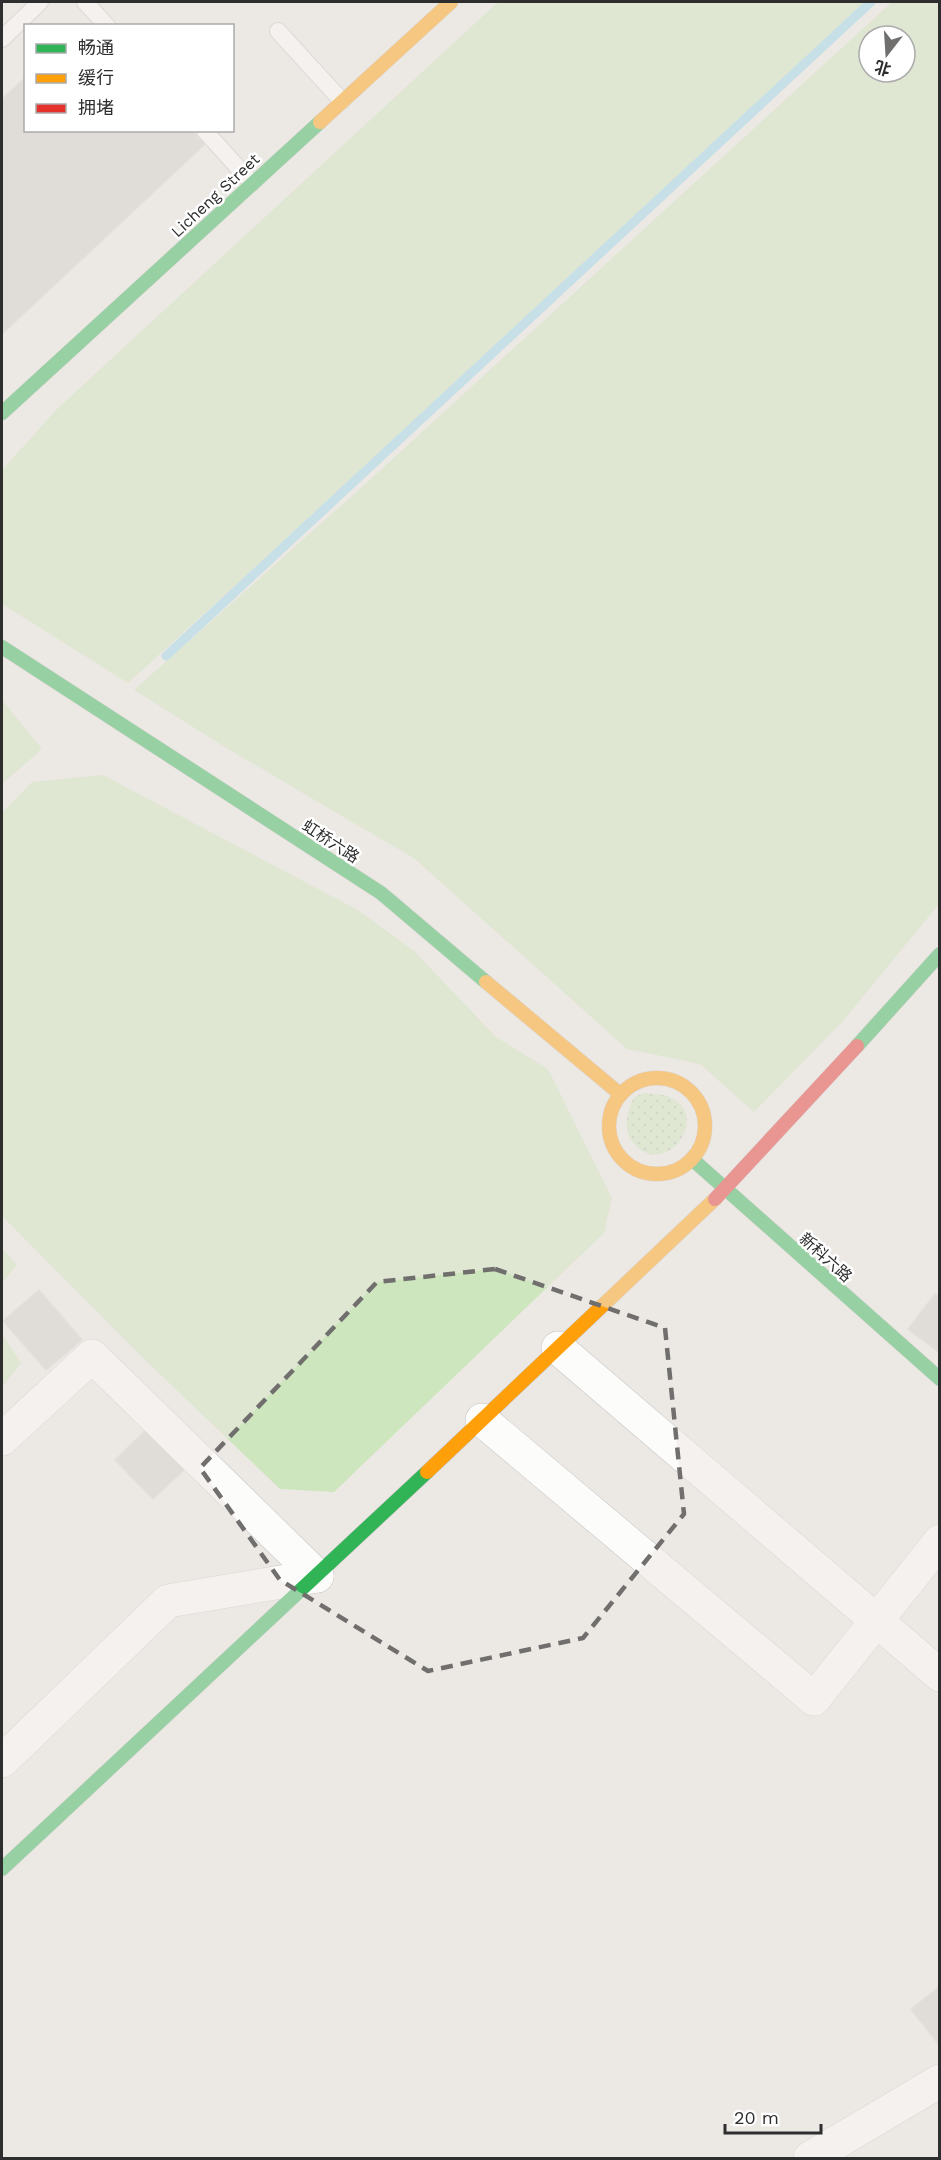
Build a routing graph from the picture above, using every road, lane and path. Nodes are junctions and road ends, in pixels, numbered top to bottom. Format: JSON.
{"nodes":[{"id":1,"x":40,"y":2,"type":"edge"},
{"id":2,"x":85,"y":2,"type":"edge"},
{"id":3,"x":451,"y":2,"type":"edge"},
{"id":4,"x":105,"y":24,"type":"edge"},
{"id":5,"x":278,"y":31,"type":"dead end"},
{"id":6,"x":2,"y":39,"type":"edge"},
{"id":7,"x":342,"y":101,"type":"junction"},
{"id":8,"x":206,"y":132,"type":"edge"},
{"id":9,"x":252,"y":183,"type":"junction"},
{"id":10,"x":2,"y":413,"type":"edge"},
{"id":11,"x":2,"y":647,"type":"edge"},
{"id":12,"x":939,"y":954,"type":"edge"},
{"id":13,"x":620,"y":1094,"type":"junction"},
{"id":14,"x":692,"y":1159,"type":"junction"},
{"id":15,"x":726,"y":1189,"type":"junction"},
{"id":16,"x":558,"y":1348,"type":"junction"},
{"id":17,"x":939,"y":1379,"type":"edge"},
{"id":18,"x":482,"y":1420,"type":"junction"},
{"id":19,"x":2,"y":1439,"type":"edge"},
{"id":20,"x":939,"y":1541,"type":"edge"},
{"id":21,"x":317,"y":1576,"type":"junction"},
{"id":22,"x":876,"y":1621,"type":"junction"},
{"id":23,"x":939,"y":1675,"type":"edge"},
{"id":24,"x":2,"y":1761,"type":"edge"},
{"id":25,"x":2,"y":1869,"type":"edge"},
{"id":26,"x":939,"y":2081,"type":"edge"},
{"id":27,"x":810,"y":2158,"type":"edge"}],
"edges":[{"from":1,"to":6,"type":"lane"},
{"from":2,"to":4,"type":"lane"},
{"from":3,"to":7,"type":"street","name":"Licheng Street"},
{"from":5,"to":7,"type":"lane"},
{"from":7,"to":9,"type":"street","name":"Licheng Street"},
{"from":8,"to":9,"type":"lane"},
{"from":9,"to":10,"type":"street","name":"Licheng Street"},
{"from":11,"to":13,"type":"street","name":"虹桥六路"},
{"from":12,"to":15,"type":"street"},
{"from":13,"to":14,"type":"street"},
{"from":13,"to":14,"type":"street"},
{"from":14,"to":15,"type":"street","name":"新科六路"},
{"from":15,"to":16,"type":"street"},
{"from":15,"to":17,"type":"street","name":"新科六路"},
{"from":16,"to":18,"type":"street"},
{"from":16,"to":22,"type":"street"},
{"from":18,"to":21,"type":"street"},
{"from":18,"to":22,"type":"street"},
{"from":19,"to":21,"type":"street"},
{"from":20,"to":22,"type":"street"},
{"from":21,"to":24,"type":"street"},
{"from":21,"to":25,"type":"street"},
{"from":22,"to":23,"type":"street"},
{"from":26,"to":27,"type":"street"}]}
